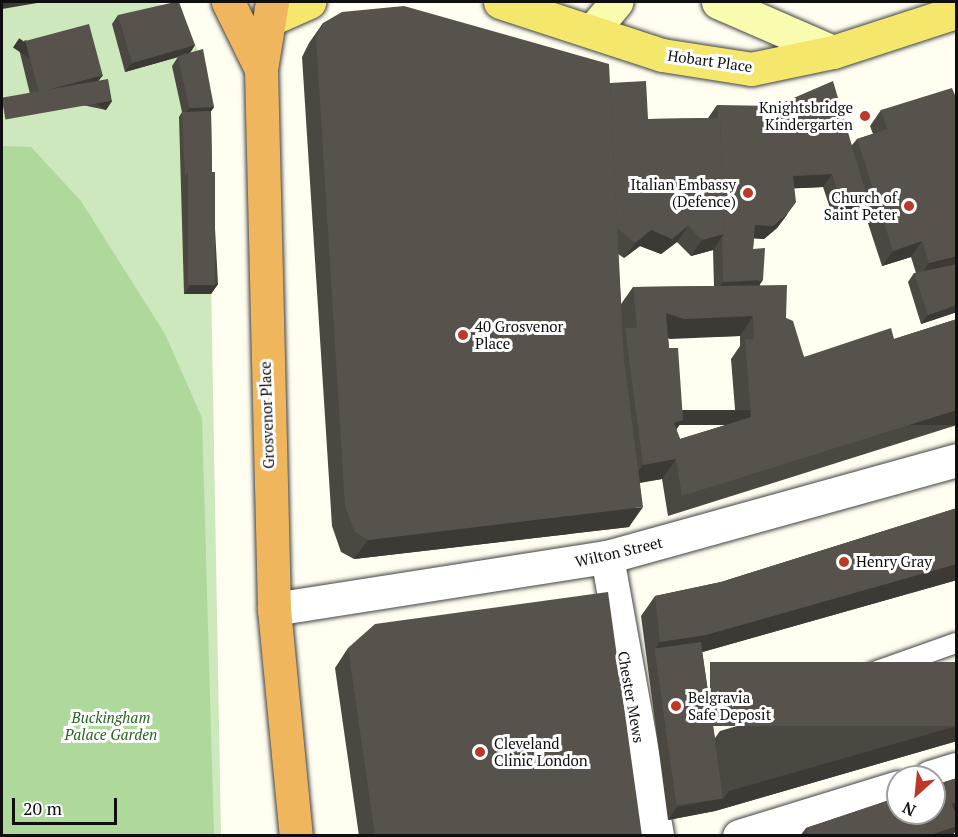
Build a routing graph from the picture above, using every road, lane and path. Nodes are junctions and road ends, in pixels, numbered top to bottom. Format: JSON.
{"nodes":[{"id":1,"x":228,"y":2,"type":"edge"},
{"id":2,"x":309,"y":2,"type":"edge"},
{"id":3,"x":500,"y":2,"type":"edge"},
{"id":4,"x":616,"y":2,"type":"edge"},
{"id":5,"x":718,"y":2,"type":"edge"},
{"id":6,"x":271,"y":10,"type":"edge"},
{"id":7,"x":957,"y":12,"type":"edge"},
{"id":8,"x":592,"y":30,"type":"junction"},
{"id":9,"x":833,"y":52,"type":"junction"},
{"id":10,"x":261,"y":69,"type":"junction"},
{"id":11,"x":957,"y":460,"type":"edge"},
{"id":12,"x":607,"y":557,"type":"junction"},
{"id":13,"x":274,"y":609,"type":"junction"},
{"id":14,"x":957,"y":643,"type":"edge"},
{"id":15,"x":874,"y":672,"type":"dead end"},
{"id":16,"x":886,"y":791,"type":"edge"},
{"id":17,"x":296,"y":836,"type":"edge"},
{"id":18,"x":657,"y":836,"type":"edge"},
{"id":19,"x":739,"y":836,"type":"edge"}],
"edges":[{"from":1,"to":10,"type":"highway","name":"Grosvenor Place"},
{"from":2,"to":6,"type":"main road"},
{"from":3,"to":8,"type":"main road","name":"Hobart Place"},
{"from":4,"to":8,"type":"main road"},
{"from":5,"to":9,"type":"main road"},
{"from":6,"to":10,"type":"highway"},
{"from":7,"to":9,"type":"main road","name":"Hobart Place"},
{"from":8,"to":9,"type":"main road","name":"Hobart Place"},
{"from":10,"to":13,"type":"highway","name":"Grosvenor Place"},
{"from":11,"to":12,"type":"street","name":"Wilton Street"},
{"from":12,"to":13,"type":"street","name":"Wilton Street"},
{"from":12,"to":18,"type":"street","name":"Chester Mews"},
{"from":13,"to":17,"type":"highway","name":"Grosvenor Place"},
{"from":14,"to":15,"type":"lane"},
{"from":16,"to":19,"type":"street"}]}
